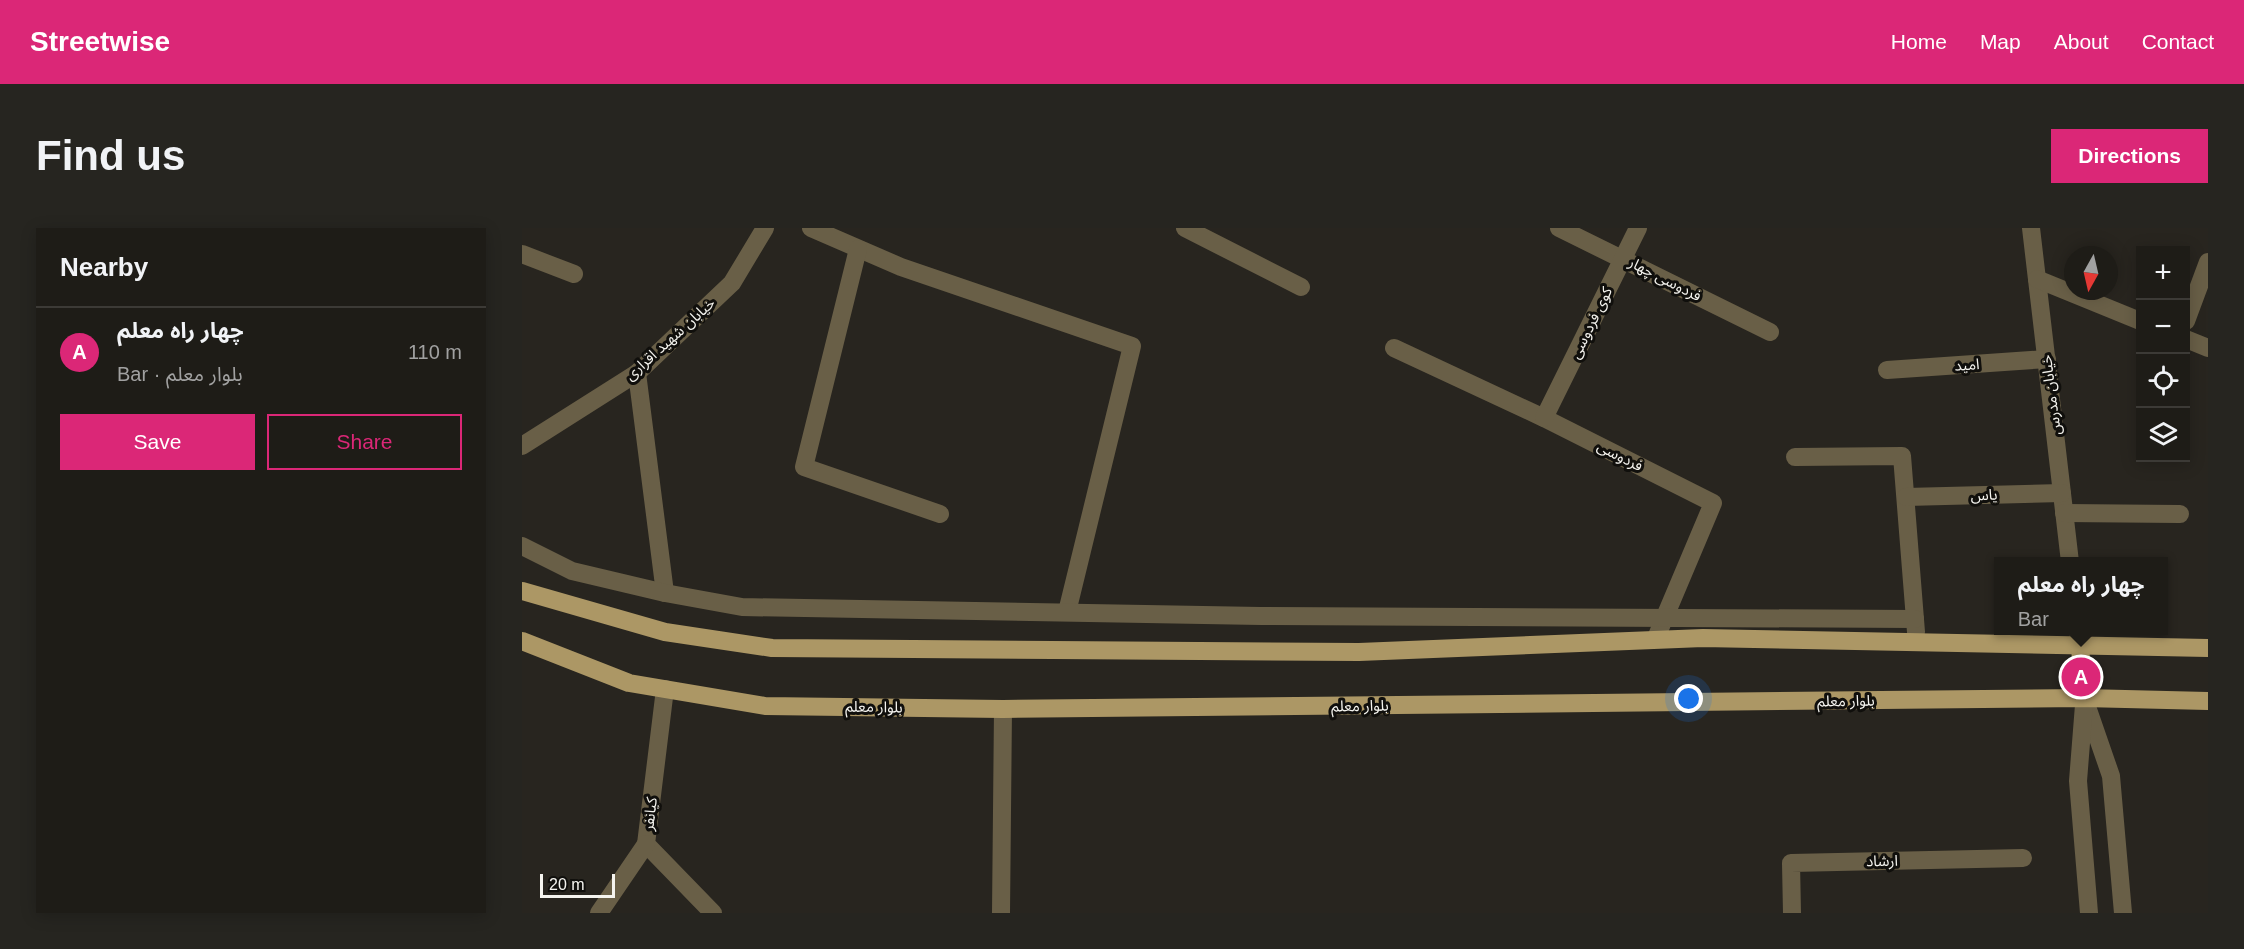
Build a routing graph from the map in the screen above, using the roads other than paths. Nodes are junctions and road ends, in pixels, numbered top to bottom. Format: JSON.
{"nodes":[{"id":1,"x":765,"y":228,"type":"edge"},
{"id":2,"x":811,"y":228,"type":"edge"},
{"id":3,"x":1185,"y":228,"type":"edge"},
{"id":4,"x":1559,"y":228,"type":"edge"},
{"id":5,"x":1638,"y":228,"type":"edge"},
{"id":6,"x":2031,"y":228,"type":"edge"},
{"id":7,"x":858,"y":249,"type":"junction"},
{"id":8,"x":522,"y":254,"type":"edge"},
{"id":9,"x":1623,"y":258,"type":"junction"},
{"id":10,"x":2208,"y":262,"type":"edge"},
{"id":11,"x":574,"y":274,"type":"dead end"},
{"id":12,"x":2037,"y":279,"type":"junction"},
{"id":13,"x":1301,"y":287,"type":"dead end"},
{"id":14,"x":2190,"y":310,"type":"edge"},
{"id":15,"x":2136,"y":319,"type":"edge"},
{"id":16,"x":1770,"y":332,"type":"dead end"},
{"id":17,"x":2190,"y":341,"type":"edge"},
{"id":18,"x":1394,"y":348,"type":"dead end"},
{"id":19,"x":2208,"y":348,"type":"edge"},
{"id":20,"x":2047,"y":359,"type":"junction"},
{"id":21,"x":1887,"y":370,"type":"dead end"},
{"id":22,"x":637,"y":373,"type":"junction"},
{"id":23,"x":1544,"y":418,"type":"junction"},
{"id":24,"x":522,"y":446,"type":"edge"},
{"id":25,"x":1795,"y":457,"type":"dead end"},
{"id":26,"x":2062,"y":493,"type":"junction"},
{"id":27,"x":1906,"y":497,"type":"junction"},
{"id":28,"x":2064,"y":513,"type":"junction"},
{"id":29,"x":940,"y":514,"type":"dead end"},
{"id":30,"x":2180,"y":514,"type":"dead end"},
{"id":31,"x":522,"y":546,"type":"edge"},
{"id":32,"x":2070,"y":557,"type":"edge"},
{"id":33,"x":522,"y":591,"type":"edge"},
{"id":34,"x":665,"y":593,"type":"junction"},
{"id":35,"x":1067,"y":612,"type":"junction"},
{"id":36,"x":1665,"y":616,"type":"junction"},
{"id":37,"x":1915,"y":619,"type":"junction"},
{"id":38,"x":1656,"y":638,"type":"junction"},
{"id":39,"x":2079,"y":639,"type":"edge"},
{"id":40,"x":522,"y":641,"type":"edge"},
{"id":41,"x":1916,"y":642,"type":"junction"},
{"id":42,"x":2208,"y":648,"type":"edge"},
{"id":43,"x":665,"y":689,"type":"junction"},
{"id":44,"x":2084,"y":698,"type":"junction"},
{"id":45,"x":2208,"y":701,"type":"edge"},
{"id":46,"x":1003,"y":709,"type":"junction"},
{"id":47,"x":646,"y":844,"type":"junction"},
{"id":48,"x":2023,"y":858,"type":"dead end"},
{"id":49,"x":599,"y":913,"type":"edge"},
{"id":50,"x":713,"y":913,"type":"edge"},
{"id":51,"x":1001,"y":913,"type":"edge"},
{"id":52,"x":1792,"y":913,"type":"edge"},
{"id":53,"x":2089,"y":913,"type":"edge"},
{"id":54,"x":2123,"y":913,"type":"edge"}],
"edges":[{"from":1,"to":22,"type":"street","name":"خیابان شهید اقراری"},
{"from":2,"to":7,"type":"street"},
{"from":3,"to":13,"type":"street"},
{"from":4,"to":9,"type":"street","name":"فردوسی چهار"},
{"from":5,"to":9,"type":"street","name":"کوی فردوسی"},
{"from":6,"to":12,"type":"street","name":"خیابان مدرس"},
{"from":7,"to":29,"type":"street"},
{"from":7,"to":35,"type":"street"},
{"from":8,"to":11,"type":"street"},
{"from":9,"to":16,"type":"street","name":"فردوسی چهار"},
{"from":9,"to":23,"type":"street","name":"کوی فردوسی"},
{"from":10,"to":14,"type":"street"},
{"from":12,"to":15,"type":"street"},
{"from":12,"to":20,"type":"street","name":"خیابان مدرس"},
{"from":17,"to":19,"type":"street"},
{"from":18,"to":23,"type":"street","name":"فردوسی"},
{"from":20,"to":21,"type":"street","name":"امید"},
{"from":20,"to":26,"type":"street","name":"خیابان مدرس"},
{"from":22,"to":24,"type":"street","name":"خیابان شهید اقراری"},
{"from":22,"to":34,"type":"street"},
{"from":23,"to":36,"type":"street","name":"فردوسی"},
{"from":25,"to":27,"type":"street"},
{"from":26,"to":27,"type":"street","name":"یاس"},
{"from":26,"to":28,"type":"street","name":"خیابان مدرس"},
{"from":27,"to":37,"type":"street"},
{"from":28,"to":30,"type":"street"},
{"from":28,"to":32,"type":"street","name":"خیابان مدرس"},
{"from":31,"to":34,"type":"street"},
{"from":33,"to":38,"type":"main road"},
{"from":34,"to":35,"type":"street"},
{"from":35,"to":36,"type":"street"},
{"from":36,"to":37,"type":"street"},
{"from":36,"to":38,"type":"street","name":"فردوسی"},
{"from":37,"to":41,"type":"street"},
{"from":38,"to":41,"type":"main road"},
{"from":39,"to":41,"type":"main road"},
{"from":39,"to":42,"type":"main road"},
{"from":39,"to":44,"type":"main road"},
{"from":40,"to":43,"type":"main road","name":"بلوار معلم"},
{"from":43,"to":46,"type":"main road","name":"بلوار معلم"},
{"from":43,"to":47,"type":"street","name":"کیانفر"},
{"from":44,"to":45,"type":"main road","name":"بلوار معلم"},
{"from":44,"to":46,"type":"main road","name":"بلوار معلم"},
{"from":44,"to":53,"type":"street"},
{"from":44,"to":54,"type":"street"},
{"from":46,"to":51,"type":"street"},
{"from":47,"to":49,"type":"street"},
{"from":47,"to":50,"type":"street","name":"کیانفر"},
{"from":48,"to":52,"type":"street","name":"ارشاد"}]}
